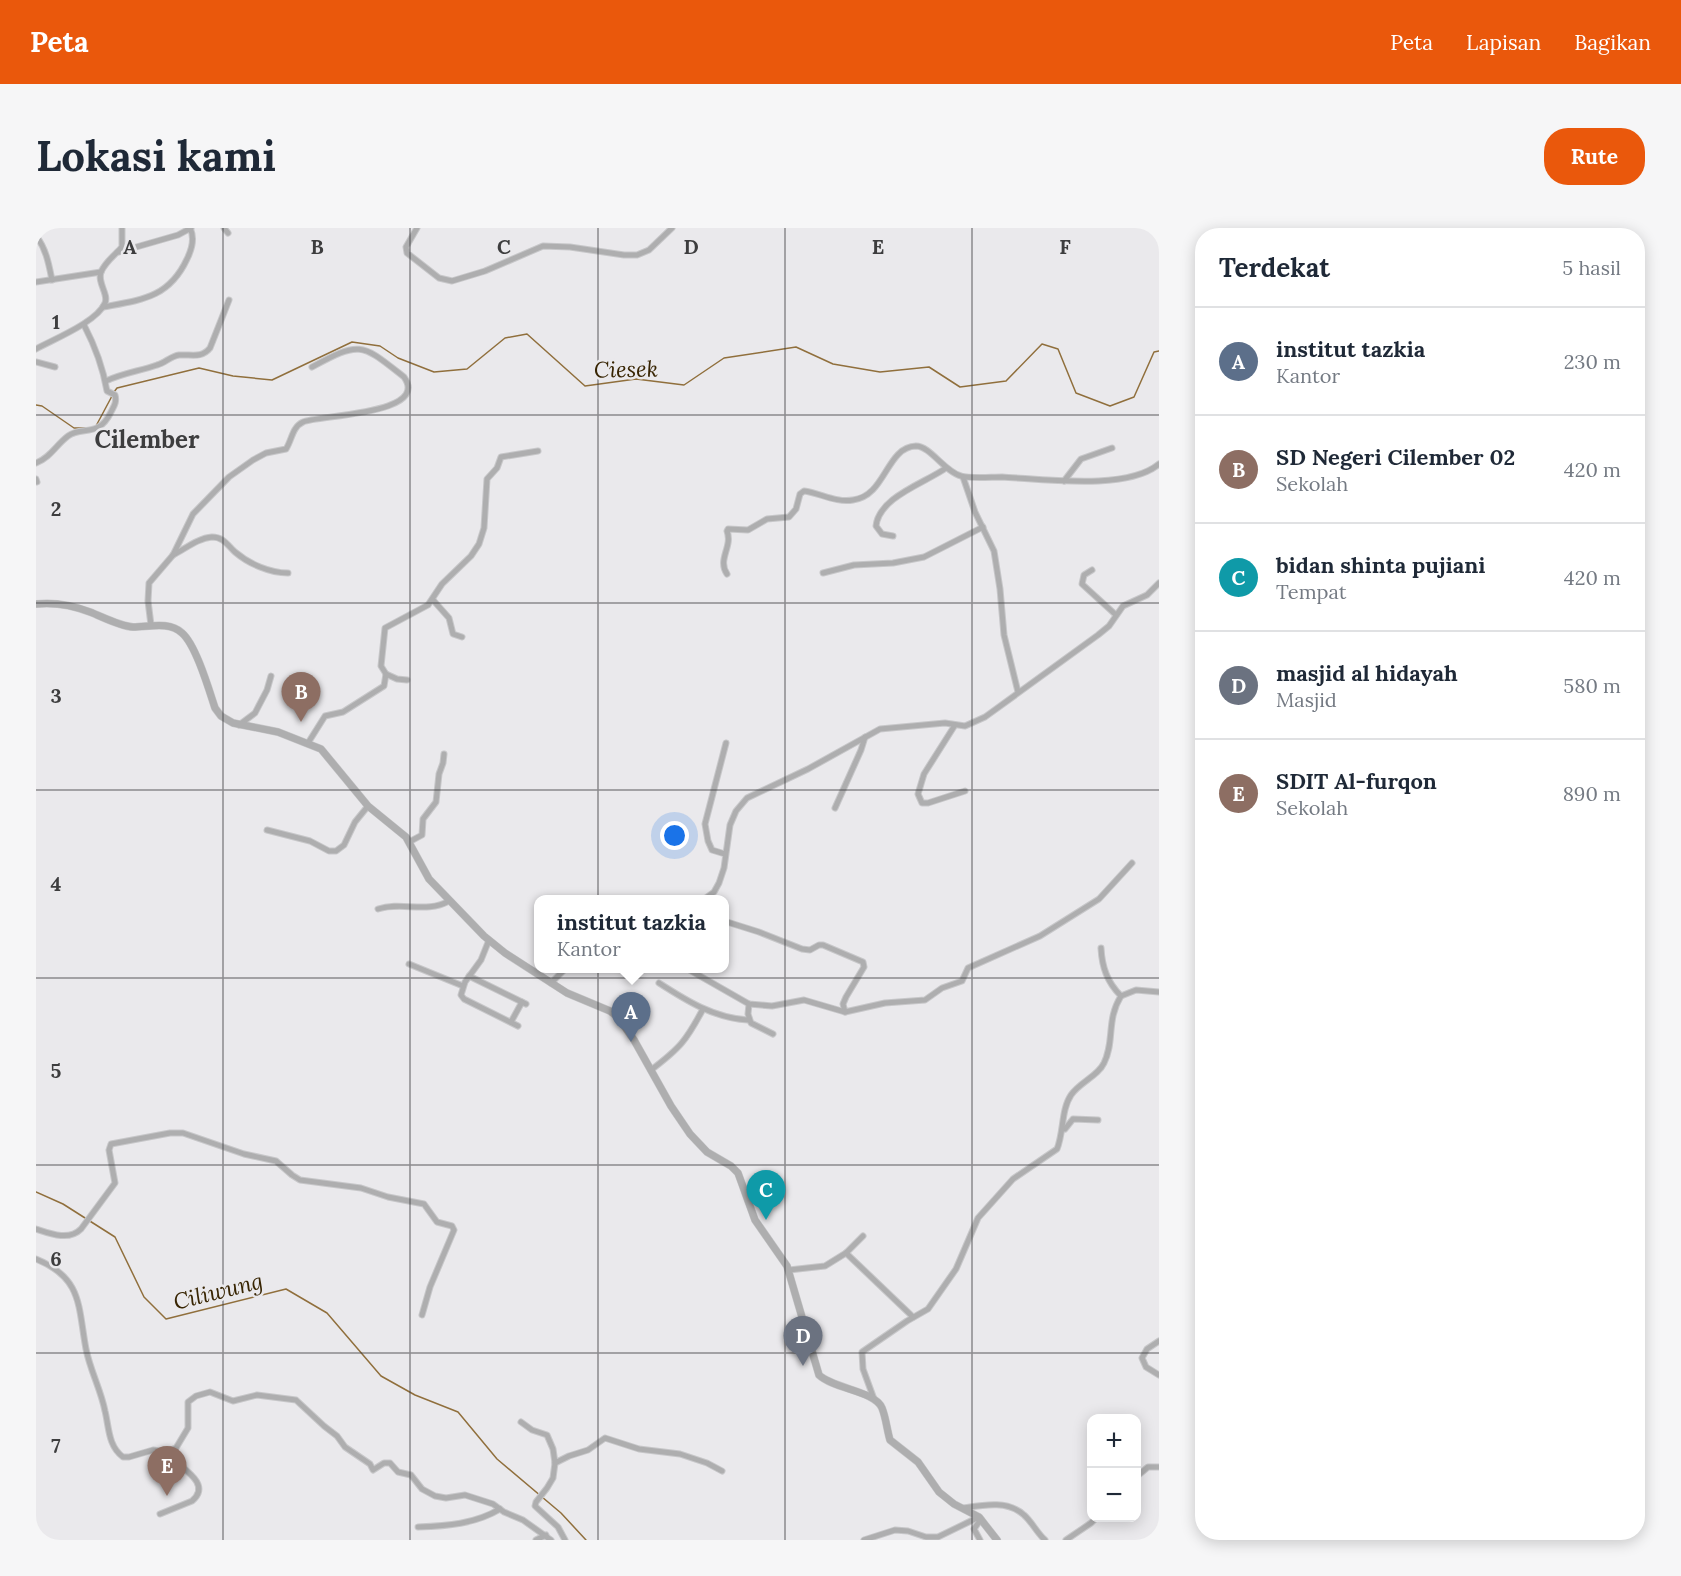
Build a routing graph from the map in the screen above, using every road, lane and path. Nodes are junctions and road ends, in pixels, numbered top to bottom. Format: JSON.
{"nodes":[{"id":1,"x":122,"y":228,"type":"edge"},
{"id":2,"x":190,"y":228,"type":"edge"},
{"id":3,"x":417,"y":228,"type":"edge"},
{"id":4,"x":672,"y":228,"type":"edge"},
{"id":5,"x":36,"y":236,"type":"edge"},
{"id":6,"x":117,"y":252,"type":"junction"},
{"id":7,"x":101,"y":272,"type":"junction"},
{"id":8,"x":52,"y":280,"type":"junction"},
{"id":9,"x":36,"y":282,"type":"edge"},
{"id":10,"x":229,"y":300,"type":"dead end"},
{"id":11,"x":103,"y":307,"type":"junction"},
{"id":12,"x":84,"y":325,"type":"junction"},
{"id":13,"x":36,"y":349,"type":"edge"},
{"id":14,"x":36,"y":362,"type":"edge"},
{"id":15,"x":55,"y":367,"type":"dead end"},
{"id":16,"x":312,"y":367,"type":"dead end"},
{"id":17,"x":106,"y":381,"type":"junction"},
{"id":18,"x":1112,"y":448,"type":"dead end"},
{"id":19,"x":538,"y":451,"type":"dead end"},
{"id":20,"x":36,"y":463,"type":"edge"},
{"id":21,"x":1159,"y":464,"type":"edge"},
{"id":22,"x":946,"y":468,"type":"junction"},
{"id":23,"x":963,"y":477,"type":"junction"},
{"id":24,"x":1065,"y":481,"type":"junction"},
{"id":25,"x":983,"y":527,"type":"junction"},
{"id":26,"x":893,"y":536,"type":"dead end"},
{"id":27,"x":173,"y":555,"type":"junction"},
{"id":28,"x":1092,"y":570,"type":"dead end"},
{"id":29,"x":288,"y":573,"type":"dead end"},
{"id":30,"x":823,"y":573,"type":"dead end"},
{"id":31,"x":727,"y":574,"type":"dead end"},
{"id":32,"x":1159,"y":583,"type":"edge"},
{"id":33,"x":433,"y":600,"type":"junction"},
{"id":34,"x":36,"y":604,"type":"edge"},
{"id":35,"x":1116,"y":615,"type":"junction"},
{"id":36,"x":151,"y":625,"type":"junction"},
{"id":37,"x":462,"y":637,"type":"dead end"},
{"id":38,"x":386,"y":674,"type":"junction"},
{"id":39,"x":271,"y":676,"type":"dead end"},
{"id":40,"x":407,"y":680,"type":"dead end"},
{"id":41,"x":1018,"y":692,"type":"junction"},
{"id":42,"x":239,"y":725,"type":"junction"},
{"id":43,"x":955,"y":725,"type":"junction"},
{"id":44,"x":865,"y":737,"type":"junction"},
{"id":45,"x":308,"y":743,"type":"junction"},
{"id":46,"x":726,"y":743,"type":"dead end"},
{"id":47,"x":444,"y":754,"type":"dead end"},
{"id":48,"x":965,"y":791,"type":"dead end"},
{"id":49,"x":369,"y":807,"type":"junction"},
{"id":50,"x":835,"y":808,"type":"dead end"},
{"id":51,"x":267,"y":830,"type":"dead end"},
{"id":52,"x":410,"y":842,"type":"junction"},
{"id":53,"x":725,"y":854,"type":"junction"},
{"id":54,"x":1132,"y":863,"type":"dead end"},
{"id":55,"x":710,"y":895,"type":"edge"},
{"id":56,"x":449,"y":901,"type":"junction"},
{"id":57,"x":378,"y":909,"type":"dead end"},
{"id":58,"x":729,"y":923,"type":"edge"},
{"id":59,"x":489,"y":940,"type":"junction"},
{"id":60,"x":1101,"y":948,"type":"dead end"},
{"id":61,"x":409,"y":964,"type":"dead end"},
{"id":62,"x":534,"y":972,"type":"edge"},
{"id":63,"x":536,"y":973,"type":"edge"},
{"id":64,"x":562,"y":973,"type":"edge"},
{"id":65,"x":693,"y":973,"type":"edge"},
{"id":66,"x":469,"y":976,"type":"junction"},
{"id":67,"x":551,"y":983,"type":"junction"},
{"id":68,"x":659,"y":983,"type":"dead end"},
{"id":69,"x":463,"y":986,"type":"junction"},
{"id":70,"x":1159,"y":992,"type":"edge"},
{"id":71,"x":1120,"y":996,"type":"junction"},
{"id":72,"x":749,"y":1004,"type":"junction"},
{"id":73,"x":703,"y":1008,"type":"junction"},
{"id":74,"x":845,"y":1011,"type":"junction"},
{"id":75,"x":748,"y":1020,"type":"junction"},
{"id":76,"x":512,"y":1022,"type":"junction"},
{"id":77,"x":518,"y":1026,"type":"dead end"},
{"id":78,"x":773,"y":1034,"type":"dead end"},
{"id":79,"x":651,"y":1070,"type":"junction"},
{"id":80,"x":1098,"y":1120,"type":"dead end"},
{"id":81,"x":1061,"y":1132,"type":"junction"},
{"id":82,"x":36,"y":1229,"type":"edge"},
{"id":83,"x":863,"y":1236,"type":"dead end"},
{"id":84,"x":846,"y":1253,"type":"junction"},
{"id":85,"x":36,"y":1259,"type":"edge"},
{"id":86,"x":789,"y":1270,"type":"junction"},
{"id":87,"x":422,"y":1315,"type":"dead end"},
{"id":88,"x":914,"y":1317,"type":"junction"},
{"id":89,"x":1159,"y":1341,"type":"edge"},
{"id":90,"x":1159,"y":1375,"type":"edge"},
{"id":91,"x":874,"y":1399,"type":"junction"},
{"id":92,"x":521,"y":1422,"type":"dead end"},
{"id":93,"x":166,"y":1452,"type":"junction"},
{"id":94,"x":555,"y":1463,"type":"junction"},
{"id":95,"x":1159,"y":1467,"type":"edge"},
{"id":96,"x":722,"y":1471,"type":"dead end"},
{"id":97,"x":1141,"y":1473,"type":"edge"},
{"id":98,"x":964,"y":1508,"type":"junction"},
{"id":99,"x":500,"y":1509,"type":"junction"},
{"id":100,"x":160,"y":1514,"type":"dead end"},
{"id":101,"x":980,"y":1518,"type":"junction"},
{"id":102,"x":1091,"y":1522,"type":"edge"},
{"id":103,"x":418,"y":1527,"type":"dead end"},
{"id":104,"x":546,"y":1535,"type":"junction"},
{"id":105,"x":536,"y":1540,"type":"edge"},
{"id":106,"x":551,"y":1540,"type":"edge"},
{"id":107,"x":565,"y":1540,"type":"edge"},
{"id":108,"x":864,"y":1540,"type":"edge"},
{"id":109,"x":980,"y":1540,"type":"edge"},
{"id":110,"x":997,"y":1540,"type":"edge"},
{"id":111,"x":1046,"y":1540,"type":"edge"},
{"id":112,"x":1066,"y":1540,"type":"edge"}],
"edges":[{"from":1,"to":6,"type":"street"},
{"from":2,"to":6,"type":"street"},
{"from":2,"to":11,"type":"street"},
{"from":3,"to":4,"type":"street"},
{"from":5,"to":8,"type":"street"},
{"from":6,"to":7,"type":"street"},
{"from":7,"to":8,"type":"street"},
{"from":7,"to":11,"type":"street"},
{"from":8,"to":9,"type":"street"},
{"from":10,"to":17,"type":"street"},
{"from":11,"to":12,"type":"street"},
{"from":12,"to":13,"type":"street"},
{"from":12,"to":17,"type":"street"},
{"from":14,"to":15,"type":"street"},
{"from":16,"to":27,"type":"street"},
{"from":17,"to":20,"type":"street"},
{"from":18,"to":24,"type":"street"},
{"from":19,"to":33,"type":"street"},
{"from":21,"to":24,"type":"street"},
{"from":22,"to":23,"type":"street"},
{"from":22,"to":26,"type":"street"},
{"from":22,"to":31,"type":"street"},
{"from":23,"to":24,"type":"street"},
{"from":23,"to":25,"type":"street"},
{"from":25,"to":30,"type":"street"},
{"from":25,"to":41,"type":"street"},
{"from":27,"to":29,"type":"street"},
{"from":27,"to":36,"type":"street"},
{"from":28,"to":35,"type":"street"},
{"from":32,"to":35,"type":"street"},
{"from":33,"to":37,"type":"street"},
{"from":33,"to":38,"type":"street"},
{"from":34,"to":36,"type":"street"},
{"from":35,"to":41,"type":"street"},
{"from":36,"to":42,"type":"street"},
{"from":38,"to":40,"type":"street"},
{"from":38,"to":45,"type":"street"},
{"from":39,"to":42,"type":"street"},
{"from":41,"to":43,"type":"street"},
{"from":42,"to":45,"type":"street"},
{"from":43,"to":44,"type":"street"},
{"from":43,"to":48,"type":"street"},
{"from":44,"to":50,"type":"street"},
{"from":44,"to":53,"type":"street"},
{"from":45,"to":49,"type":"street"},
{"from":46,"to":53,"type":"street"},
{"from":47,"to":52,"type":"street"},
{"from":49,"to":51,"type":"street"},
{"from":49,"to":52,"type":"street"},
{"from":52,"to":56,"type":"street"},
{"from":53,"to":55,"type":"street"},
{"from":54,"to":74,"type":"street"},
{"from":56,"to":57,"type":"street"},
{"from":56,"to":59,"type":"street"},
{"from":58,"to":74,"type":"street"},
{"from":59,"to":62,"type":"street"},
{"from":59,"to":66,"type":"street"},
{"from":60,"to":71,"type":"street"},
{"from":61,"to":69,"type":"street"},
{"from":63,"to":67,"type":"street"},
{"from":64,"to":67,"type":"street"},
{"from":65,"to":72,"type":"street"},
{"from":66,"to":69,"type":"street"},
{"from":66,"to":76,"type":"street"},
{"from":67,"to":79,"type":"street"},
{"from":68,"to":73,"type":"street"},
{"from":69,"to":76,"type":"street"},
{"from":70,"to":71,"type":"street"},
{"from":71,"to":81,"type":"street"},
{"from":72,"to":74,"type":"street"},
{"from":72,"to":75,"type":"street"},
{"from":73,"to":75,"type":"street"},
{"from":73,"to":79,"type":"street"},
{"from":75,"to":78,"type":"street"},
{"from":76,"to":77,"type":"street"},
{"from":79,"to":86,"type":"street"},
{"from":80,"to":81,"type":"street"},
{"from":81,"to":88,"type":"street"},
{"from":82,"to":87,"type":"street"},
{"from":83,"to":84,"type":"street"},
{"from":84,"to":86,"type":"street"},
{"from":84,"to":88,"type":"street"},
{"from":85,"to":93,"type":"street"},
{"from":86,"to":91,"type":"street"},
{"from":88,"to":91,"type":"street"},
{"from":89,"to":90,"type":"street"},
{"from":91,"to":98,"type":"street"},
{"from":92,"to":94,"type":"street"},
{"from":93,"to":99,"type":"street"},
{"from":93,"to":100,"type":"street"},
{"from":94,"to":96,"type":"street"},
{"from":94,"to":107,"type":"street"},
{"from":95,"to":97,"type":"street"},
{"from":98,"to":101,"type":"street"},
{"from":98,"to":111,"type":"street"},
{"from":99,"to":103,"type":"street"},
{"from":99,"to":104,"type":"street"},
{"from":101,"to":108,"type":"street"},
{"from":101,"to":109,"type":"street"},
{"from":101,"to":110,"type":"street"},
{"from":102,"to":112,"type":"street"},
{"from":104,"to":105,"type":"street"},
{"from":104,"to":106,"type":"street"}]}
